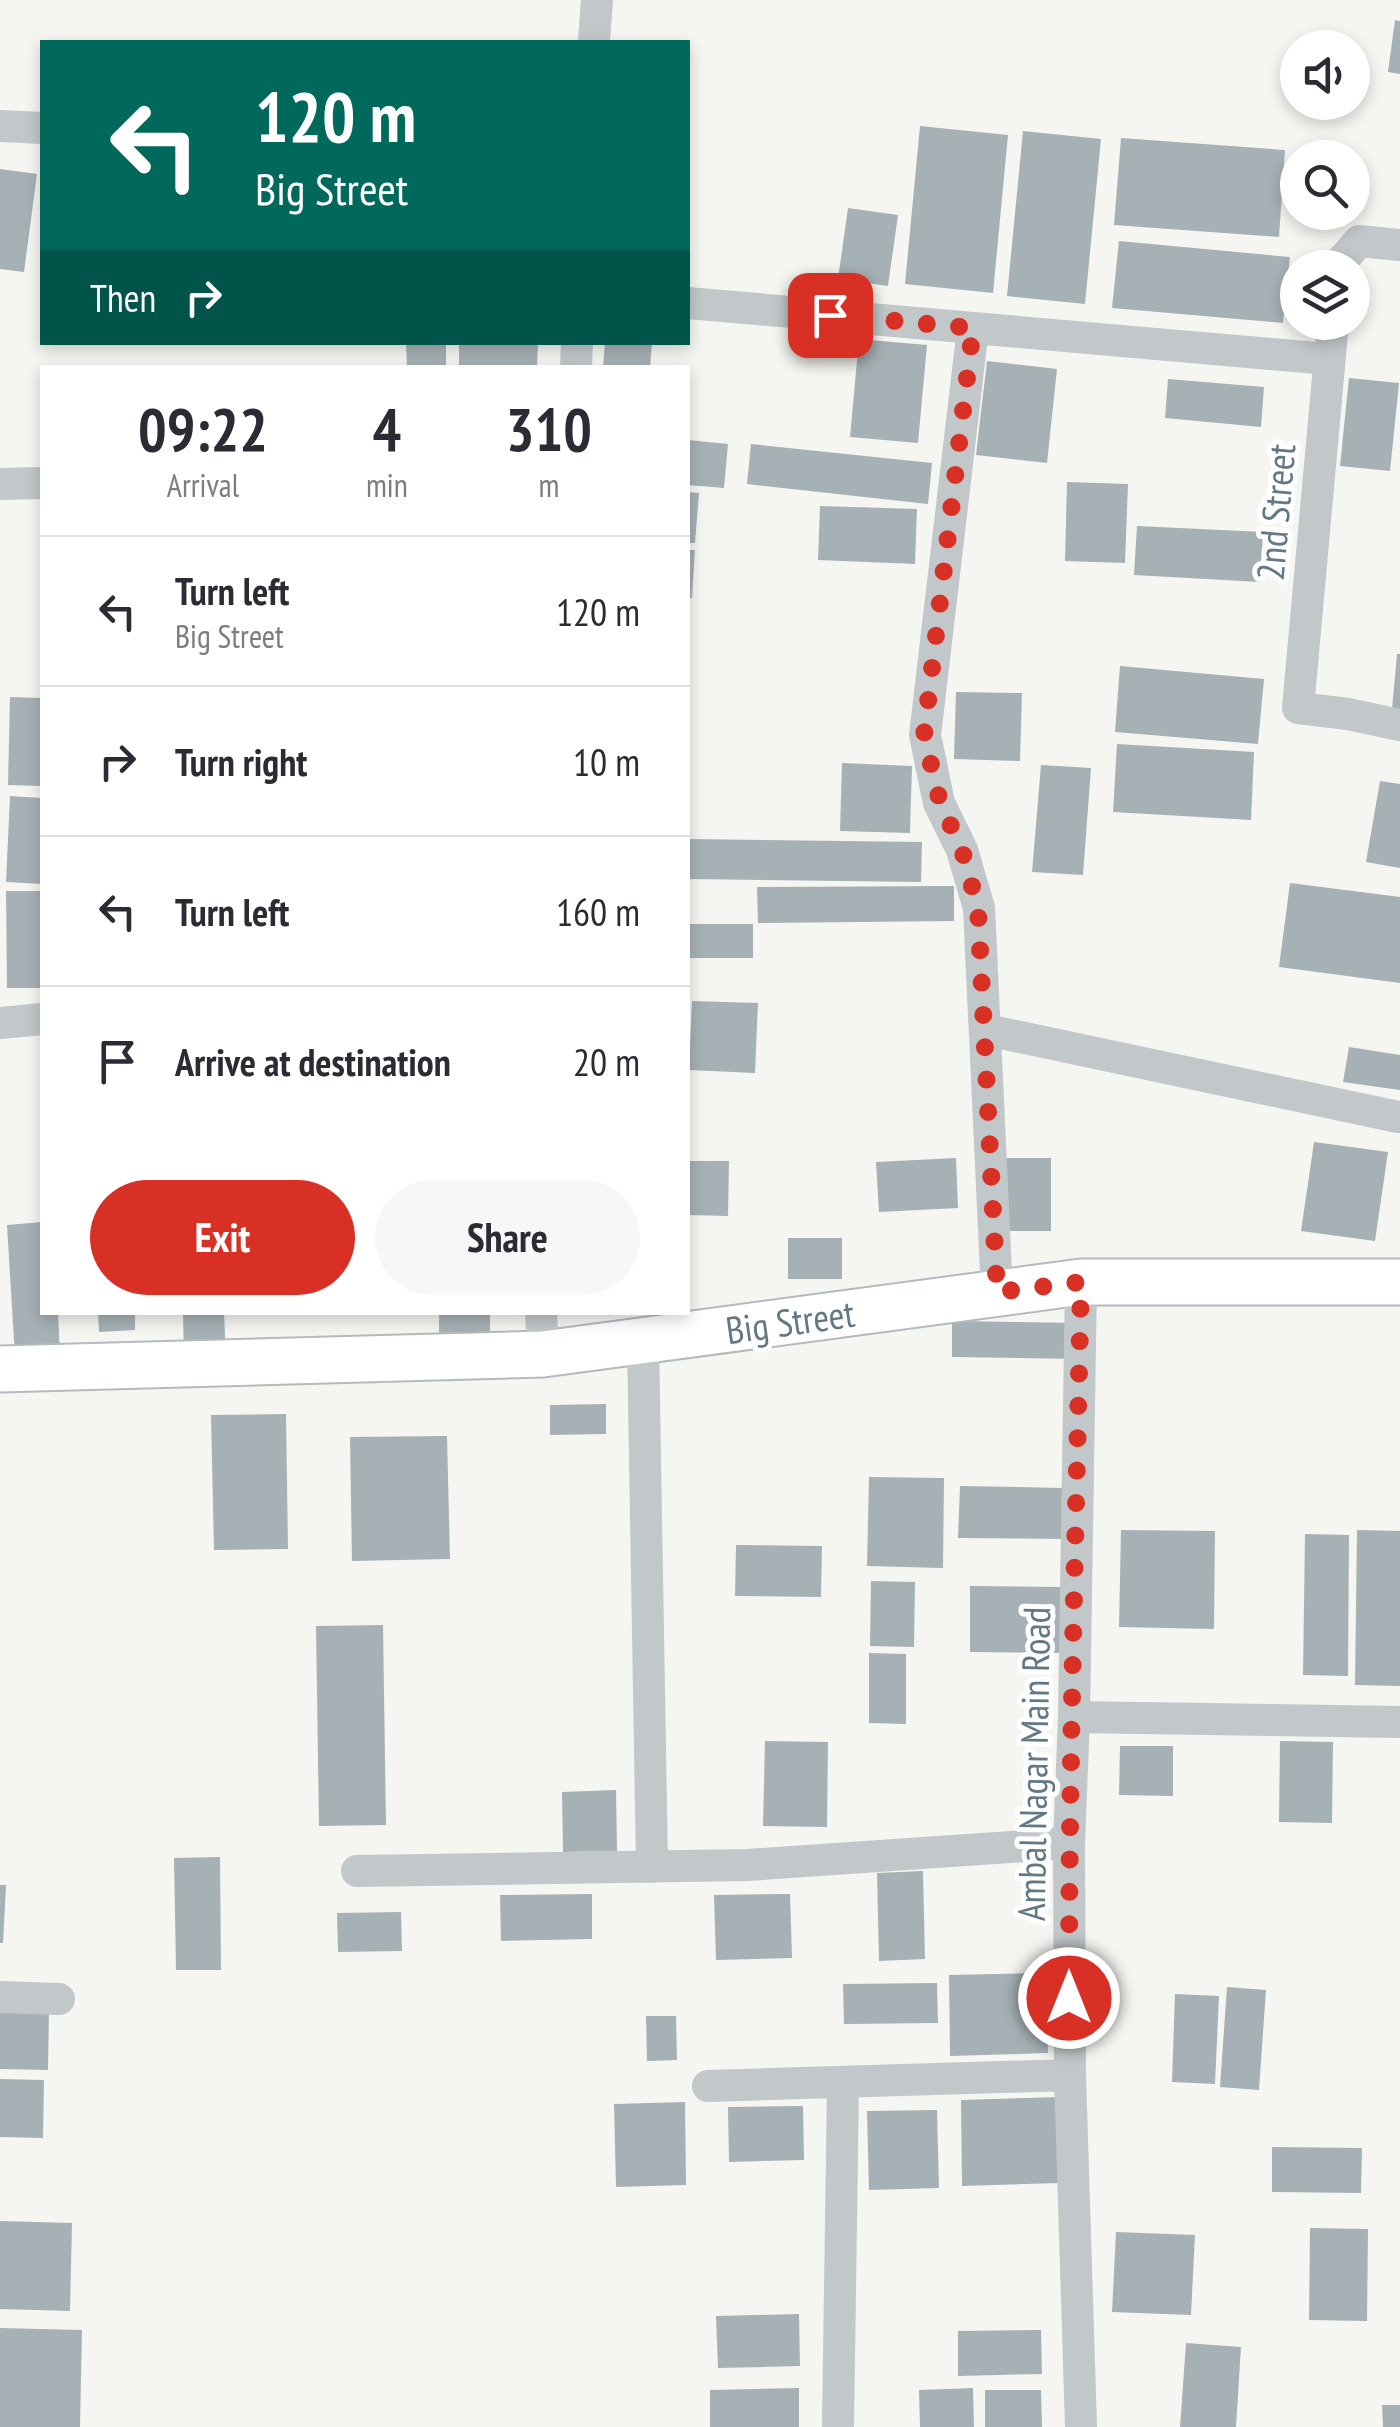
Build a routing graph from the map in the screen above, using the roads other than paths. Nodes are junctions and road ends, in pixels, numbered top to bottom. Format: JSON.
{"nodes":[{"id":1,"x":597,"y":0,"type":"edge"},
{"id":2,"x":594,"y":40,"type":"edge"},
{"id":3,"x":0,"y":126,"type":"edge"},
{"id":4,"x":40,"y":128,"type":"edge"},
{"id":5,"x":1400,"y":245,"type":"edge"},
{"id":6,"x":1370,"y":250,"type":"edge"},
{"id":7,"x":690,"y":303,"type":"edge"},
{"id":8,"x":973,"y":328,"type":"junction"},
{"id":9,"x":1330,"y":340,"type":"edge"},
{"id":10,"x":1328,"y":358,"type":"junction"},
{"id":11,"x":40,"y":483,"type":"edge"},
{"id":12,"x":0,"y":484,"type":"edge"},
{"id":13,"x":1400,"y":725,"type":"edge"},
{"id":14,"x":40,"y":1019,"type":"edge"},
{"id":15,"x":0,"y":1023,"type":"edge"},
{"id":16,"x":986,"y":1030,"type":"junction"},
{"id":17,"x":1398,"y":1117,"type":"edge"},
{"id":18,"x":1081,"y":1282,"type":"junction"},
{"id":19,"x":1400,"y":1282,"type":"edge"},
{"id":20,"x":997,"y":1292,"type":"junction"},
{"id":21,"x":542,"y":1333,"type":"edge"},
{"id":22,"x":643,"y":1342,"type":"junction"},
{"id":23,"x":0,"y":1370,"type":"edge"},
{"id":24,"x":1074,"y":1717,"type":"junction"},
{"id":25,"x":1400,"y":1722,"type":"edge"},
{"id":26,"x":1069,"y":1843,"type":"junction"},
{"id":27,"x":652,"y":1866,"type":"junction"},
{"id":28,"x":357,"y":1871,"type":"dead end"},
{"id":29,"x":0,"y":1998,"type":"edge"},
{"id":30,"x":59,"y":1998,"type":"dead end"},
{"id":31,"x":1070,"y":2076,"type":"junction"},
{"id":32,"x":843,"y":2084,"type":"junction"},
{"id":33,"x":708,"y":2086,"type":"dead end"},
{"id":34,"x":838,"y":2427,"type":"edge"},
{"id":35,"x":1080,"y":2427,"type":"edge"}],
"edges":[{"from":1,"to":2,"type":"street"},
{"from":3,"to":4,"type":"street"},
{"from":5,"to":6,"type":"street"},
{"from":7,"to":8,"type":"street"},
{"from":8,"to":10,"type":"street"},
{"from":8,"to":16,"type":"street"},
{"from":9,"to":10,"type":"street","name":"2nd Street"},
{"from":10,"to":13,"type":"street","name":"2nd Street"},
{"from":11,"to":12,"type":"street"},
{"from":14,"to":15,"type":"street"},
{"from":16,"to":17,"type":"street"},
{"from":16,"to":20,"type":"street"},
{"from":18,"to":19,"type":"street","name":"Big Street"},
{"from":18,"to":20,"type":"street","name":"Big Street"},
{"from":18,"to":24,"type":"street","name":"Ambal Nagar Main Road"},
{"from":20,"to":22,"type":"street","name":"Big Street"},
{"from":21,"to":22,"type":"street","name":"Big Street"},
{"from":21,"to":23,"type":"street","name":"Big Street"},
{"from":22,"to":27,"type":"street"},
{"from":24,"to":25,"type":"street"},
{"from":24,"to":26,"type":"street","name":"Ambal Nagar Main Road"},
{"from":26,"to":27,"type":"street"},
{"from":26,"to":31,"type":"street","name":"Ambal Nagar Main Road"},
{"from":27,"to":28,"type":"street"},
{"from":29,"to":30,"type":"street"},
{"from":31,"to":32,"type":"street"},
{"from":31,"to":35,"type":"street","name":"Ambal Nagar Main Road"},
{"from":32,"to":33,"type":"street"},
{"from":32,"to":34,"type":"street"}]}
